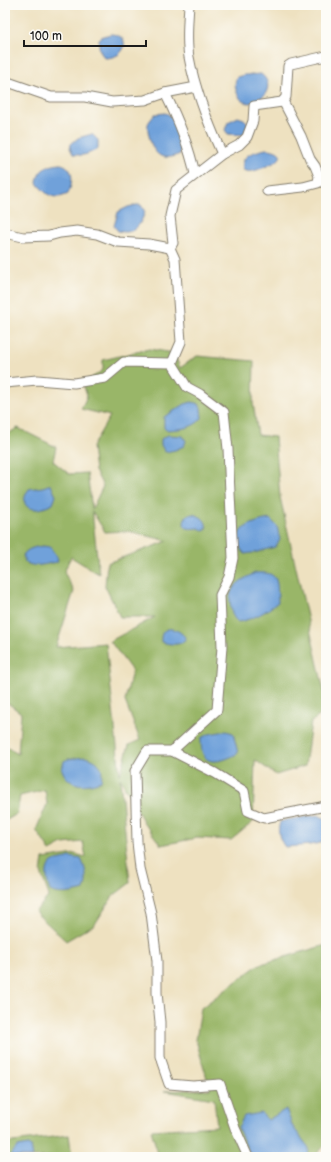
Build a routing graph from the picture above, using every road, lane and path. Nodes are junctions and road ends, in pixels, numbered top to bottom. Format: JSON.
{"nodes":[{"id":1,"x":189,"y":5,"type":"edge"},
{"id":2,"x":326,"y":56,"type":"edge"},
{"id":3,"x":5,"y":81,"type":"edge"},
{"id":4,"x":196,"y":87,"type":"junction"},
{"id":5,"x":165,"y":93,"type":"junction"},
{"id":6,"x":283,"y":101,"type":"junction"},
{"id":7,"x":222,"y":154,"type":"junction"},
{"id":8,"x":195,"y":174,"type":"junction"},
{"id":9,"x":267,"y":191,"type":"dead end"},
{"id":10,"x":5,"y":233,"type":"edge"},
{"id":11,"x":170,"y":248,"type":"junction"},
{"id":12,"x":172,"y":363,"type":"junction"},
{"id":13,"x":5,"y":383,"type":"edge"},
{"id":14,"x":172,"y":751,"type":"junction"},
{"id":15,"x":326,"y":806,"type":"edge"},
{"id":16,"x":248,"y":1157,"type":"edge"}],
"edges":[{"from":1,"to":4,"type":"street"},
{"from":2,"to":6,"type":"street"},
{"from":3,"to":5,"type":"street"},
{"from":4,"to":5,"type":"street"},
{"from":4,"to":7,"type":"street"},
{"from":5,"to":8,"type":"street"},
{"from":6,"to":7,"type":"street"},
{"from":6,"to":9,"type":"street"},
{"from":7,"to":8,"type":"street"},
{"from":8,"to":11,"type":"street"},
{"from":10,"to":11,"type":"street"},
{"from":11,"to":12,"type":"street"},
{"from":12,"to":13,"type":"street"},
{"from":12,"to":14,"type":"street"},
{"from":14,"to":15,"type":"street"},
{"from":14,"to":16,"type":"street"}]}
